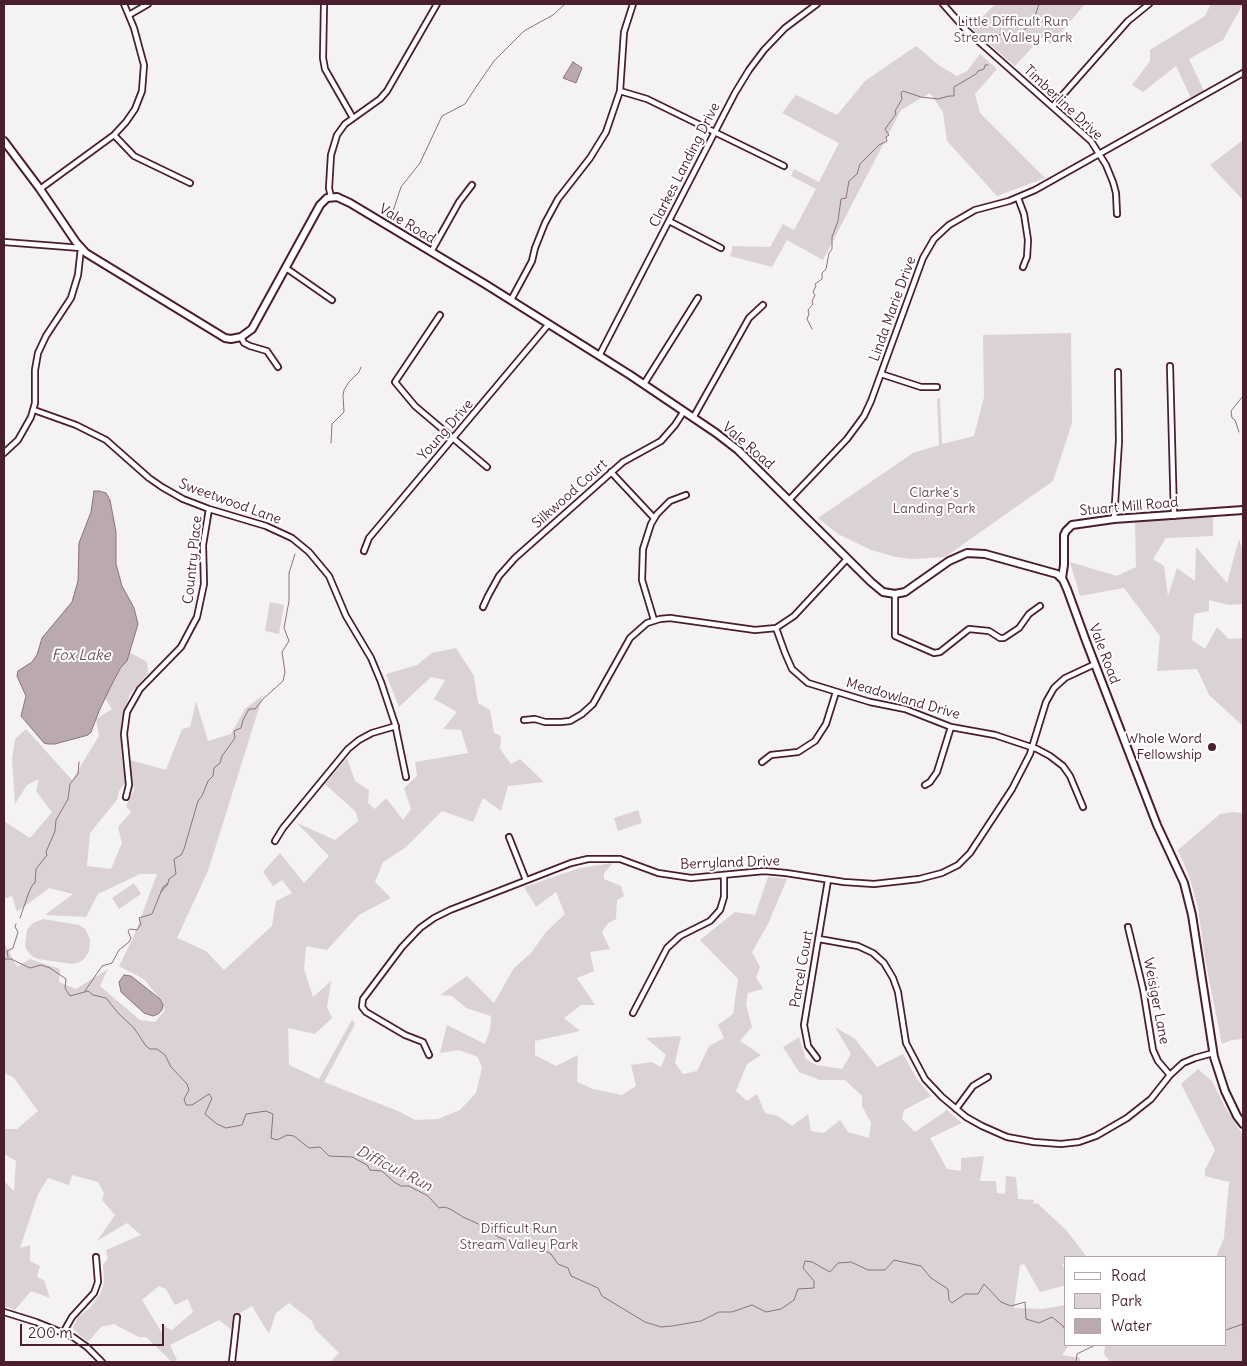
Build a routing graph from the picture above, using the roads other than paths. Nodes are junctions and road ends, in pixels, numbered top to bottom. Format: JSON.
{"nodes":[{"id":1,"x":124,"y":4,"type":"edge"},
{"id":2,"x":148,"y":4,"type":"edge"},
{"id":3,"x":324,"y":4,"type":"edge"},
{"id":4,"x":438,"y":4,"type":"edge"},
{"id":5,"x":633,"y":4,"type":"edge"},
{"id":6,"x":817,"y":4,"type":"edge"},
{"id":7,"x":943,"y":4,"type":"edge"},
{"id":8,"x":1149,"y":4,"type":"edge"},
{"id":9,"x":129,"y":15,"type":"junction"},
{"id":10,"x":1243,"y":73,"type":"edge"},
{"id":11,"x":620,"y":91,"type":"junction"},
{"id":12,"x":1053,"y":106,"type":"junction"},
{"id":13,"x":353,"y":118,"type":"junction"},
{"id":14,"x":715,"y":132,"type":"junction"},
{"id":15,"x":114,"y":135,"type":"junction"},
{"id":16,"x":4,"y":141,"type":"edge"},
{"id":17,"x":1100,"y":153,"type":"junction"},
{"id":18,"x":784,"y":166,"type":"dead end"},
{"id":19,"x":190,"y":183,"type":"dead end"},
{"id":20,"x":472,"y":185,"type":"dead end"},
{"id":21,"x":40,"y":189,"type":"junction"},
{"id":22,"x":331,"y":197,"type":"junction"},
{"id":23,"x":1018,"y":198,"type":"junction"},
{"id":24,"x":1117,"y":214,"type":"dead end"},
{"id":25,"x":669,"y":221,"type":"junction"},
{"id":26,"x":4,"y":242,"type":"edge"},
{"id":27,"x":81,"y":248,"type":"junction"},
{"id":28,"x":721,"y":248,"type":"dead end"},
{"id":29,"x":431,"y":252,"type":"junction"},
{"id":30,"x":1023,"y":266,"type":"dead end"},
{"id":31,"x":286,"y":268,"type":"junction"},
{"id":32,"x":698,"y":298,"type":"dead end"},
{"id":33,"x":332,"y":300,"type":"dead end"},
{"id":34,"x":511,"y":300,"type":"junction"},
{"id":35,"x":763,"y":305,"type":"dead end"},
{"id":36,"x":440,"y":315,"type":"dead end"},
{"id":37,"x":548,"y":325,"type":"junction"},
{"id":38,"x":242,"y":337,"type":"junction"},
{"id":39,"x":600,"y":356,"type":"junction"},
{"id":40,"x":1170,"y":366,"type":"dead end"},
{"id":41,"x":278,"y":367,"type":"dead end"},
{"id":42,"x":1118,"y":372,"type":"dead end"},
{"id":43,"x":881,"y":374,"type":"junction"},
{"id":44,"x":644,"y":384,"type":"junction"},
{"id":45,"x":937,"y":386,"type":"dead end"},
{"id":46,"x":34,"y":410,"type":"junction"},
{"id":47,"x":684,"y":411,"type":"junction"},
{"id":48,"x":693,"y":418,"type":"junction"},
{"id":49,"x":454,"y":438,"type":"junction"},
{"id":50,"x":4,"y":453,"type":"edge"},
{"id":51,"x":487,"y":467,"type":"dead end"},
{"id":52,"x":611,"y":472,"type":"junction"},
{"id":53,"x":686,"y":495,"type":"dead end"},
{"id":54,"x":789,"y":500,"type":"junction"},
{"id":55,"x":209,"y":509,"type":"junction"},
{"id":56,"x":1243,"y":510,"type":"edge"},
{"id":57,"x":1174,"y":516,"type":"junction"},
{"id":58,"x":654,"y":518,"type":"junction"},
{"id":59,"x":1114,"y":519,"type":"junction"},
{"id":60,"x":364,"y":551,"type":"dead end"},
{"id":61,"x":847,"y":559,"type":"junction"},
{"id":62,"x":1062,"y":578,"type":"junction"},
{"id":63,"x":895,"y":594,"type":"junction"},
{"id":64,"x":1040,"y":606,"type":"dead end"},
{"id":65,"x":483,"y":607,"type":"dead end"},
{"id":66,"x":654,"y":620,"type":"junction"},
{"id":67,"x":776,"y":628,"type":"junction"},
{"id":68,"x":1095,"y":664,"type":"junction"},
{"id":69,"x":836,"y":692,"type":"junction"},
{"id":70,"x":524,"y":720,"type":"dead end"},
{"id":71,"x":396,"y":726,"type":"junction"},
{"id":72,"x":951,"y":727,"type":"junction"},
{"id":73,"x":1033,"y":748,"type":"junction"},
{"id":74,"x":762,"y":762,"type":"dead end"},
{"id":75,"x":406,"y":776,"type":"dead end"},
{"id":76,"x":925,"y":785,"type":"dead end"},
{"id":77,"x":126,"y":797,"type":"dead end"},
{"id":78,"x":1083,"y":807,"type":"dead end"},
{"id":79,"x":509,"y":837,"type":"dead end"},
{"id":80,"x":276,"y":842,"type":"dead end"},
{"id":81,"x":724,"y":875,"type":"junction"},
{"id":82,"x":526,"y":880,"type":"junction"},
{"id":83,"x":828,"y":880,"type":"junction"},
{"id":84,"x":1128,"y":927,"type":"dead end"},
{"id":85,"x":819,"y":939,"type":"junction"},
{"id":86,"x":633,"y":1013,"type":"dead end"},
{"id":87,"x":1214,"y":1053,"type":"junction"},
{"id":88,"x":429,"y":1055,"type":"dead end"},
{"id":89,"x":817,"y":1058,"type":"dead end"},
{"id":90,"x":1170,"y":1076,"type":"junction"},
{"id":91,"x":988,"y":1077,"type":"dead end"},
{"id":92,"x":956,"y":1109,"type":"junction"},
{"id":93,"x":1243,"y":1124,"type":"edge"},
{"id":94,"x":96,"y":1256,"type":"dead end"},
{"id":95,"x":4,"y":1312,"type":"edge"},
{"id":96,"x":237,"y":1316,"type":"dead end"},
{"id":97,"x":64,"y":1333,"type":"junction"},
{"id":98,"x":102,"y":1362,"type":"edge"},
{"id":99,"x":232,"y":1362,"type":"edge"}],
"edges":[{"from":1,"to":9,"type":"street"},
{"from":2,"to":9,"type":"street"},
{"from":3,"to":13,"type":"street"},
{"from":4,"to":13,"type":"street"},
{"from":5,"to":11,"type":"street"},
{"from":6,"to":14,"type":"street","name":"Clarkes Landing Drive"},
{"from":7,"to":12,"type":"street","name":"Timberline Drive"},
{"from":8,"to":12,"type":"street"},
{"from":9,"to":15,"type":"street"},
{"from":10,"to":17,"type":"street","name":"Linda Marie Drive"},
{"from":11,"to":14,"type":"street"},
{"from":11,"to":34,"type":"street"},
{"from":12,"to":17,"type":"street","name":"Timberline Drive"},
{"from":13,"to":22,"type":"street"},
{"from":14,"to":18,"type":"street"},
{"from":14,"to":25,"type":"street","name":"Clarkes Landing Drive"},
{"from":15,"to":19,"type":"street"},
{"from":15,"to":21,"type":"street"},
{"from":16,"to":21,"type":"main road"},
{"from":17,"to":23,"type":"street","name":"Linda Marie Drive"},
{"from":17,"to":24,"type":"street","name":"Timberline Drive"},
{"from":20,"to":29,"type":"street"},
{"from":21,"to":27,"type":"main road"},
{"from":22,"to":29,"type":"main road","name":"Vale Road"},
{"from":22,"to":31,"type":"main road"},
{"from":23,"to":30,"type":"street"},
{"from":23,"to":43,"type":"street","name":"Linda Marie Drive"},
{"from":25,"to":28,"type":"street"},
{"from":25,"to":39,"type":"street","name":"Clarkes Landing Drive"},
{"from":26,"to":27,"type":"street"},
{"from":27,"to":38,"type":"main road"},
{"from":27,"to":46,"type":"street"},
{"from":29,"to":34,"type":"main road","name":"Vale Road"},
{"from":31,"to":33,"type":"street"},
{"from":31,"to":38,"type":"main road"},
{"from":32,"to":44,"type":"street"},
{"from":34,"to":37,"type":"main road","name":"Vale Road"},
{"from":35,"to":48,"type":"street"},
{"from":36,"to":49,"type":"street"},
{"from":37,"to":39,"type":"main road","name":"Vale Road"},
{"from":37,"to":49,"type":"street","name":"Young Drive"},
{"from":38,"to":41,"type":"street"},
{"from":39,"to":44,"type":"main road","name":"Vale Road"},
{"from":40,"to":57,"type":"street"},
{"from":42,"to":59,"type":"street"},
{"from":43,"to":45,"type":"street"},
{"from":43,"to":54,"type":"street","name":"Linda Marie Drive"},
{"from":44,"to":47,"type":"main road","name":"Vale Road"},
{"from":46,"to":50,"type":"street"},
{"from":46,"to":55,"type":"street","name":"Sweetwood Lane"},
{"from":47,"to":48,"type":"main road","name":"Vale Road"},
{"from":47,"to":52,"type":"street","name":"Silkwood Court"},
{"from":48,"to":54,"type":"main road","name":"Vale Road"},
{"from":49,"to":51,"type":"street"},
{"from":49,"to":60,"type":"street","name":"Young Drive"},
{"from":52,"to":58,"type":"street"},
{"from":52,"to":65,"type":"street","name":"Silkwood Court"},
{"from":53,"to":58,"type":"street"},
{"from":54,"to":61,"type":"main road","name":"Vale Road"},
{"from":55,"to":71,"type":"street","name":"Sweetwood Lane"},
{"from":55,"to":77,"type":"street","name":"Country Place"},
{"from":56,"to":57,"type":"main road","name":"Stuart Mill Road"},
{"from":57,"to":59,"type":"main road","name":"Stuart Mill Road"},
{"from":58,"to":66,"type":"street"},
{"from":59,"to":62,"type":"main road","name":"Stuart Mill Road"},
{"from":61,"to":63,"type":"main road","name":"Vale Road"},
{"from":61,"to":67,"type":"street"},
{"from":62,"to":63,"type":"main road"},
{"from":62,"to":68,"type":"main road","name":"Vale Road"},
{"from":63,"to":64,"type":"street"},
{"from":66,"to":67,"type":"street"},
{"from":66,"to":70,"type":"street"},
{"from":67,"to":69,"type":"street","name":"Meadowland Drive"},
{"from":68,"to":73,"type":"street","name":"Berryland Drive"},
{"from":68,"to":87,"type":"main road","name":"Vale Road"},
{"from":69,"to":72,"type":"street","name":"Meadowland Drive"},
{"from":69,"to":74,"type":"street"},
{"from":71,"to":75,"type":"street","name":"Sweetwood Lane"},
{"from":71,"to":80,"type":"street"},
{"from":72,"to":73,"type":"street","name":"Meadowland Drive"},
{"from":72,"to":76,"type":"street"},
{"from":73,"to":78,"type":"street","name":"Meadowland Drive"},
{"from":73,"to":83,"type":"street","name":"Berryland Drive"},
{"from":79,"to":82,"type":"street"},
{"from":81,"to":82,"type":"street","name":"Berryland Drive"},
{"from":81,"to":83,"type":"street","name":"Berryland Drive"},
{"from":81,"to":86,"type":"street"},
{"from":82,"to":88,"type":"street","name":"Berryland Drive"},
{"from":83,"to":85,"type":"street","name":"Parcel Court"},
{"from":84,"to":90,"type":"street","name":"Weisiger Lane"},
{"from":85,"to":89,"type":"street","name":"Parcel Court"},
{"from":85,"to":92,"type":"street"},
{"from":87,"to":90,"type":"street"},
{"from":87,"to":93,"type":"main road","name":"Vale Road"},
{"from":90,"to":92,"type":"street"},
{"from":91,"to":92,"type":"street"},
{"from":94,"to":97,"type":"street"},
{"from":95,"to":97,"type":"street"},
{"from":96,"to":99,"type":"street"},
{"from":97,"to":98,"type":"street"}]}
